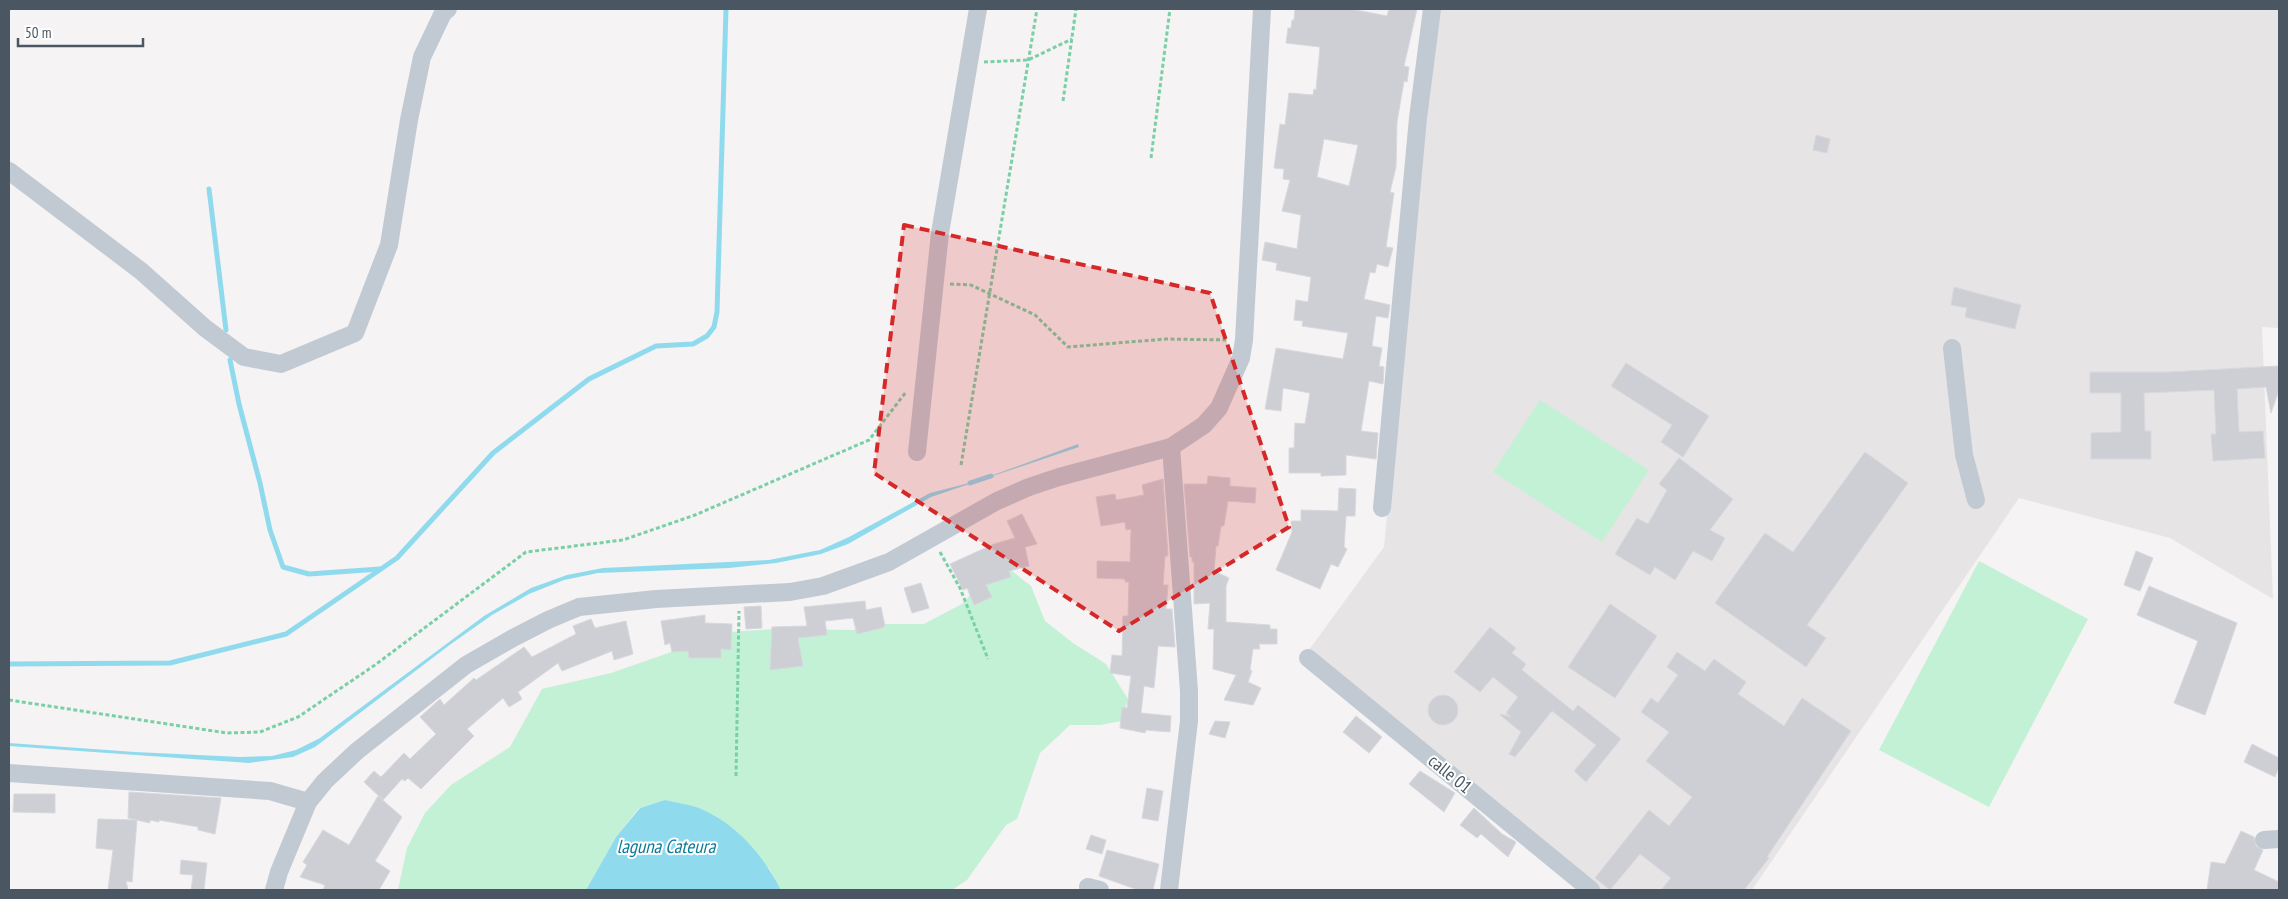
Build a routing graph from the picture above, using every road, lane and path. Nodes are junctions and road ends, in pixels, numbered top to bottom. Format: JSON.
{"nodes":[{"id":1,"x":448,"y":9,"type":"edge"},
{"id":2,"x":978,"y":9,"type":"edge"},
{"id":3,"x":1037,"y":9,"type":"edge"},
{"id":4,"x":1076,"y":9,"type":"edge"},
{"id":5,"x":1170,"y":9,"type":"edge"},
{"id":6,"x":1262,"y":9,"type":"edge"},
{"id":7,"x":1432,"y":9,"type":"edge"},
{"id":8,"x":1072,"y":39,"type":"junction"},
{"id":9,"x":1028,"y":60,"type":"junction"},
{"id":10,"x":969,"y":63,"type":"junction"},
{"id":11,"x":1063,"y":101,"type":"dead end"},
{"id":12,"x":1151,"y":158,"type":"dead end"},
{"id":13,"x":9,"y":171,"type":"edge"},
{"id":14,"x":935,"y":283,"type":"junction"},
{"id":15,"x":990,"y":293,"type":"junction"},
{"id":16,"x":1244,"y":340,"type":"junction"},
{"id":17,"x":1952,"y":348,"type":"dead end"},
{"id":18,"x":909,"y":388,"type":"dead end"},
{"id":19,"x":1171,"y":447,"type":"junction"},
{"id":20,"x":917,"y":452,"type":"dead end"},
{"id":21,"x":962,"y":465,"type":"dead end"},
{"id":22,"x":1976,"y":500,"type":"dead end"},
{"id":23,"x":1382,"y":508,"type":"dead end"},
{"id":24,"x":933,"y":538,"type":"junction"},
{"id":25,"x":740,"y":595,"type":"junction"},
{"id":26,"x":1308,"y":658,"type":"dead end"},
{"id":27,"x":988,"y":659,"type":"dead end"},
{"id":28,"x":9,"y":700,"type":"edge"},
{"id":29,"x":9,"y":772,"type":"edge"},
{"id":30,"x":736,"y":776,"type":"dead end"},
{"id":31,"x":308,"y":802,"type":"junction"},
{"id":32,"x":274,"y":890,"type":"edge"},
{"id":33,"x":1169,"y":890,"type":"edge"},
{"id":34,"x":1591,"y":890,"type":"edge"}],
"edges":[{"from":1,"to":13,"type":"street"},
{"from":2,"to":10,"type":"street"},
{"from":3,"to":9,"type":"path"},
{"from":4,"to":8,"type":"path"},
{"from":5,"to":12,"type":"path"},
{"from":6,"to":16,"type":"street"},
{"from":7,"to":23,"type":"street"},
{"from":8,"to":9,"type":"path"},
{"from":8,"to":11,"type":"path"},
{"from":9,"to":10,"type":"path"},
{"from":9,"to":15,"type":"path"},
{"from":10,"to":14,"type":"street"},
{"from":14,"to":15,"type":"path"},
{"from":14,"to":20,"type":"street"},
{"from":15,"to":16,"type":"path"},
{"from":15,"to":21,"type":"path"},
{"from":16,"to":19,"type":"street"},
{"from":17,"to":22,"type":"street"},
{"from":18,"to":28,"type":"path"},
{"from":19,"to":24,"type":"street"},
{"from":19,"to":33,"type":"street"},
{"from":24,"to":25,"type":"street"},
{"from":24,"to":27,"type":"path"},
{"from":25,"to":30,"type":"path"},
{"from":25,"to":31,"type":"street"},
{"from":26,"to":34,"type":"street","name":"calle 01"},
{"from":29,"to":31,"type":"street"},
{"from":31,"to":32,"type":"street"}]}
